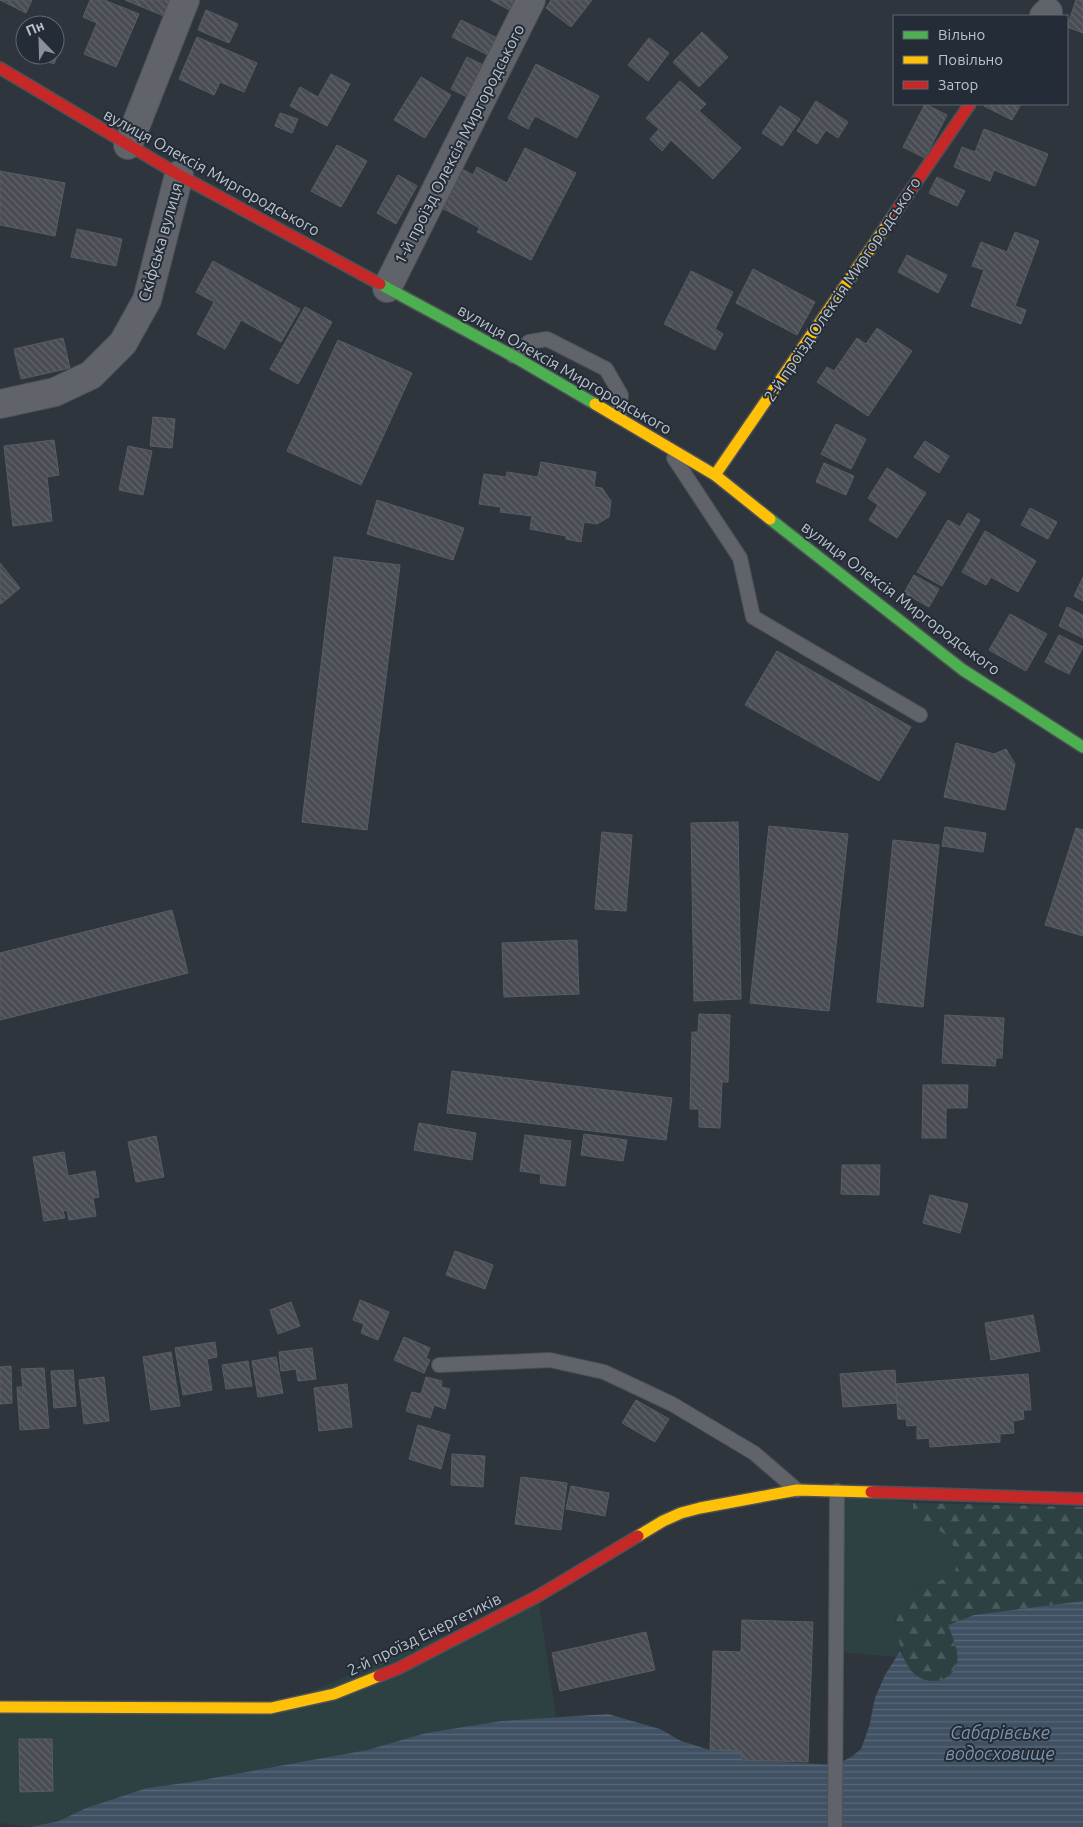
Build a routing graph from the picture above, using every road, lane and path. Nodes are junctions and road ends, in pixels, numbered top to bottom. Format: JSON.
{"nodes":[{"id":1,"x":184,"y":0,"type":"edge"},
{"id":2,"x":531,"y":0,"type":"edge"},
{"id":3,"x":0,"y":68,"type":"edge"},
{"id":4,"x":969,"y":105,"type":"edge"},
{"id":5,"x":128,"y":145,"type":"junction"},
{"id":6,"x":179,"y":176,"type":"junction"},
{"id":7,"x":387,"y":288,"type":"junction"},
{"id":8,"x":514,"y":356,"type":"junction"},
{"id":9,"x":0,"y":404,"type":"edge"},
{"id":10,"x":619,"y":417,"type":"junction"},
{"id":11,"x":666,"y":445,"type":"junction"},
{"id":12,"x":715,"y":475,"type":"junction"},
{"id":13,"x":920,"y":715,"type":"dead end"},
{"id":14,"x":1083,"y":747,"type":"edge"},
{"id":15,"x":439,"y":1365,"type":"dead end"},
{"id":16,"x":797,"y":1490,"type":"junction"},
{"id":17,"x":838,"y":1492,"type":"junction"},
{"id":18,"x":1083,"y":1500,"type":"edge"},
{"id":19,"x":0,"y":1707,"type":"edge"},
{"id":20,"x":835,"y":1827,"type":"edge"}],
"edges":[{"from":1,"to":5,"type":"street"},
{"from":2,"to":7,"type":"street","name":"1-й проїзд Олексія Миргородського"},
{"from":3,"to":5,"type":"street","name":"вулиця Олексія Миргородського"},
{"from":4,"to":12,"type":"street","name":"2-й проїзд Олексія Миргородського"},
{"from":5,"to":6,"type":"street","name":"вулиця Олексія Миргородського"},
{"from":6,"to":7,"type":"street","name":"вулиця Олексія Миргородського"},
{"from":6,"to":9,"type":"street","name":"Скіфська вулиця"},
{"from":7,"to":8,"type":"street","name":"вулиця Олексія Миргородського"},
{"from":8,"to":10,"type":"street","name":"вулиця Олексія Миргородського"},
{"from":8,"to":10,"type":"lane"},
{"from":10,"to":11,"type":"street","name":"вулиця Олексія Миргородського"},
{"from":11,"to":12,"type":"street","name":"вулиця Олексія Миргородського"},
{"from":11,"to":13,"type":"lane"},
{"from":12,"to":14,"type":"street","name":"вулиця Олексія Миргородського"},
{"from":15,"to":16,"type":"lane"},
{"from":16,"to":17,"type":"street","name":"2-й проїзд Енергетиків"},
{"from":16,"to":19,"type":"street","name":"2-й проїзд Енергетиків"},
{"from":17,"to":18,"type":"street"},
{"from":17,"to":20,"type":"lane"}]}
